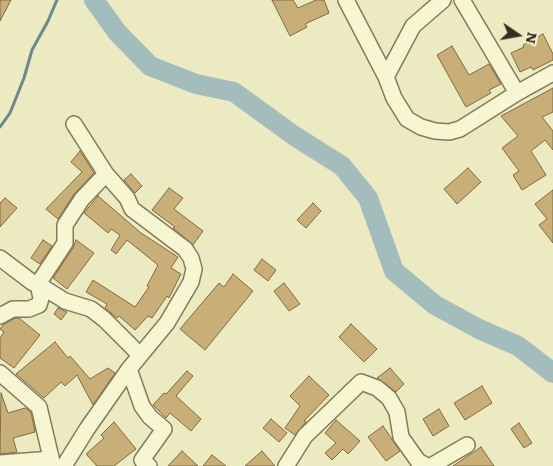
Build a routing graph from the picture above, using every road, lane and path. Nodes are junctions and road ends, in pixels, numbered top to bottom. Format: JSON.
{"nodes":[{"id":1,"x":346,"y":0,"type":"edge"},
{"id":2,"x":443,"y":0,"type":"edge"},
{"id":3,"x":462,"y":0,"type":"edge"},
{"id":4,"x":551,"y":76,"type":"edge"},
{"id":5,"x":386,"y":77,"type":"junction"},
{"id":6,"x":517,"y":93,"type":"junction"},
{"id":7,"x":74,"y":124,"type":"dead end"},
{"id":8,"x":106,"y":174,"type":"junction"},
{"id":9,"x":0,"y":258,"type":"edge"},
{"id":10,"x":38,"y":284,"type":"junction"},
{"id":11,"x":0,"y":316,"type":"edge"},
{"id":12,"x":140,"y":355,"type":"junction"},
{"id":13,"x":129,"y":369,"type":"junction"},
{"id":14,"x":0,"y":373,"type":"edge"},
{"id":15,"x":468,"y":445,"type":"dead end"},
{"id":16,"x":0,"y":463,"type":"edge"},
{"id":17,"x":56,"y":464,"type":"edge"},
{"id":18,"x":423,"y":465,"type":"edge"},
{"id":19,"x":149,"y":466,"type":"edge"},
{"id":20,"x":286,"y":466,"type":"edge"}],
"edges":[{"from":1,"to":5,"type":"street"},
{"from":2,"to":5,"type":"street"},
{"from":3,"to":6,"type":"street"},
{"from":4,"to":6,"type":"street"},
{"from":5,"to":6,"type":"street"},
{"from":7,"to":8,"type":"street"},
{"from":8,"to":10,"type":"street"},
{"from":8,"to":12,"type":"street"},
{"from":9,"to":10,"type":"street"},
{"from":10,"to":11,"type":"street"},
{"from":10,"to":12,"type":"street"},
{"from":12,"to":13,"type":"street"},
{"from":13,"to":17,"type":"street"},
{"from":13,"to":19,"type":"street"},
{"from":14,"to":17,"type":"street"},
{"from":15,"to":18,"type":"street"},
{"from":16,"to":17,"type":"street"},
{"from":18,"to":20,"type":"street"}]}
